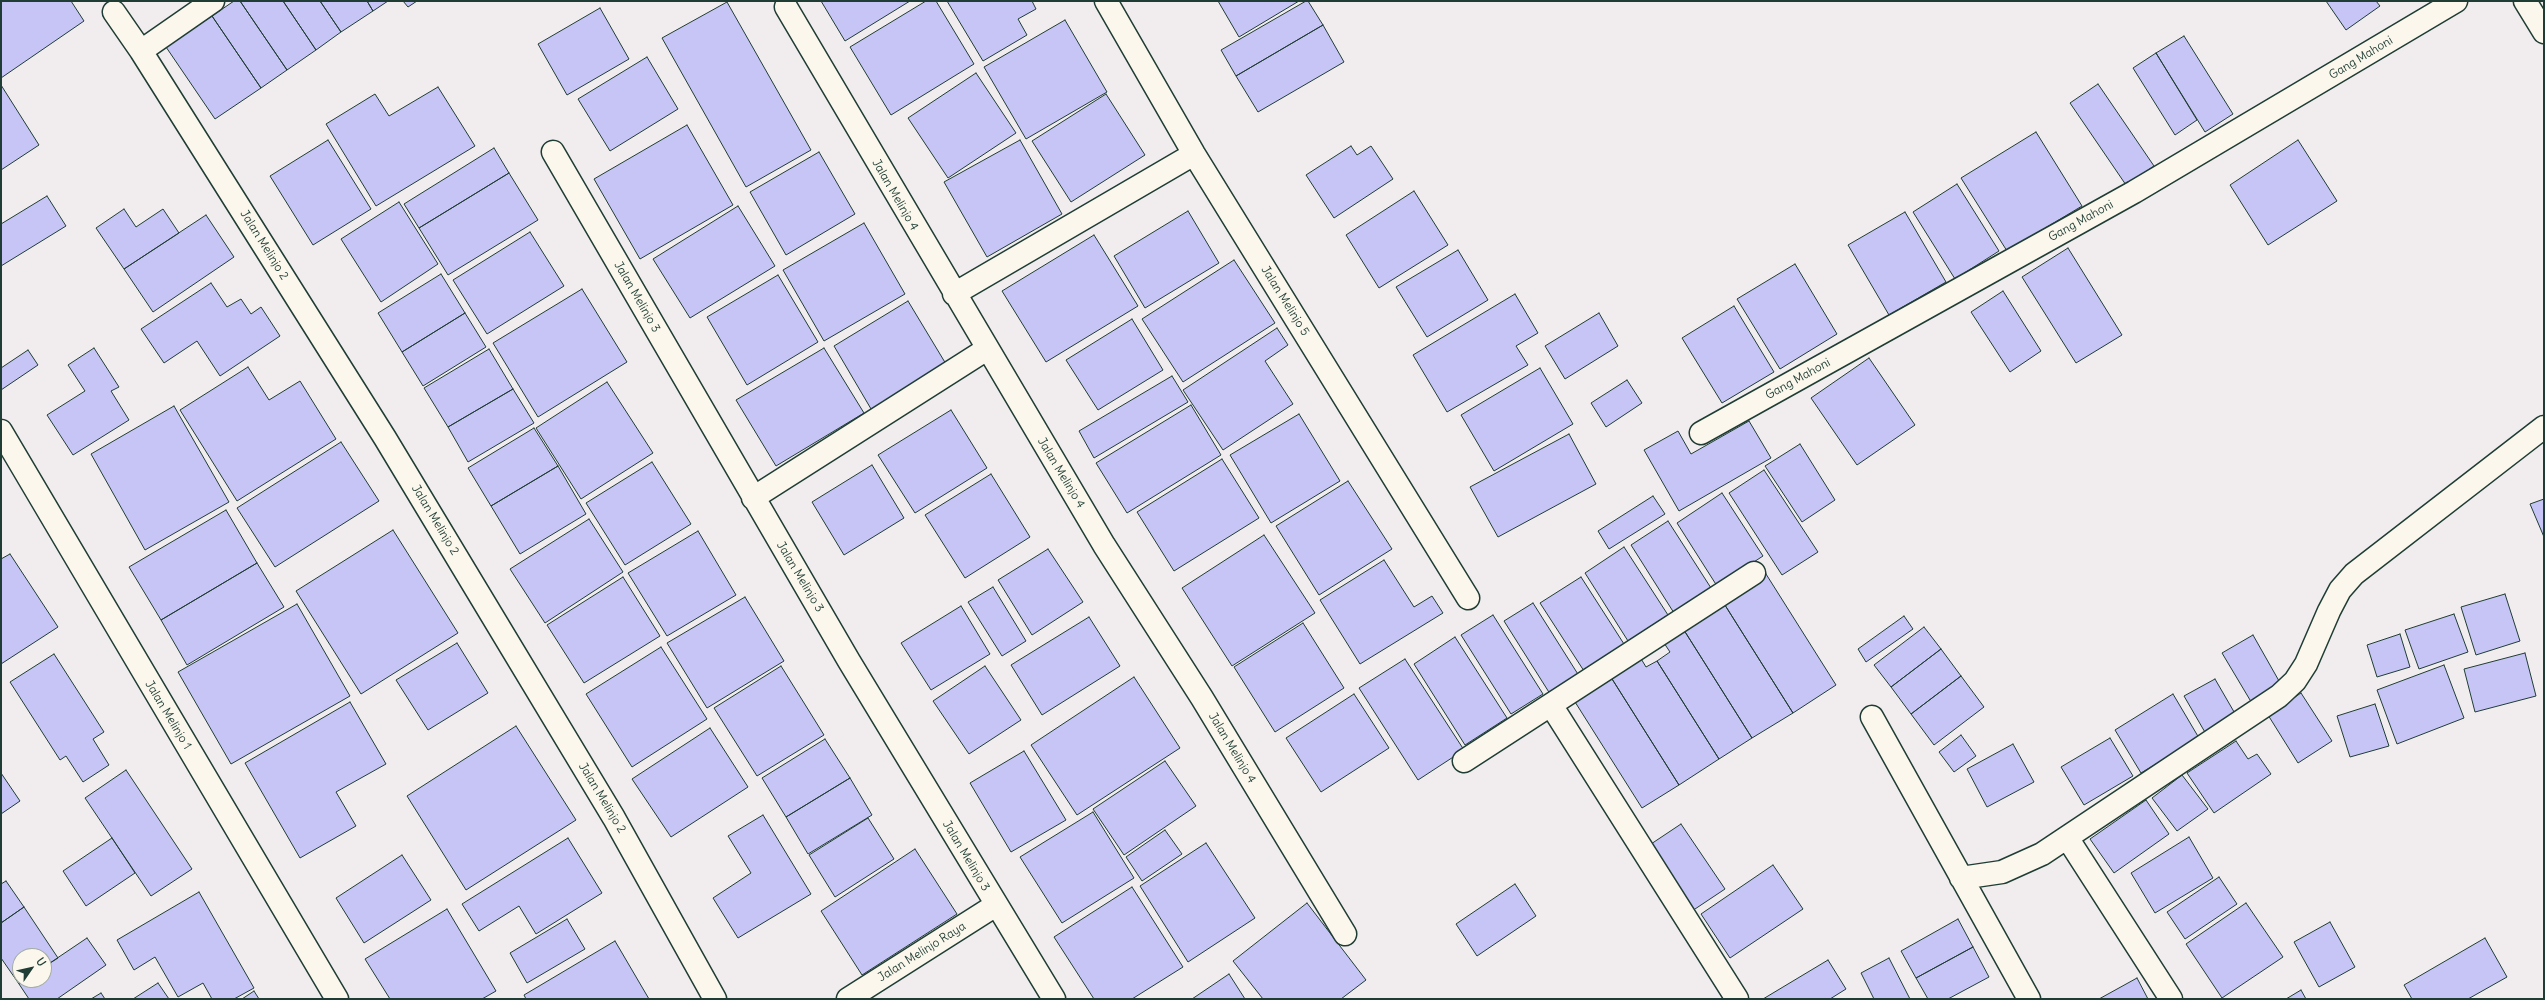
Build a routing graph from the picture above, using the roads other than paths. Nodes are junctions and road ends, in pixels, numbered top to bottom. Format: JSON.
{"nodes":[{"id":1,"x":213,"y":1,"type":"edge"},
{"id":2,"x":1106,"y":1,"type":"edge"},
{"id":3,"x":2456,"y":1,"type":"edge"},
{"id":4,"x":2525,"y":1,"type":"edge"},
{"id":5,"x":786,"y":7,"type":"dead end"},
{"id":6,"x":114,"y":12,"type":"dead end"},
{"id":7,"x":2544,"y":32,"type":"edge"},
{"id":8,"x":141,"y":51,"type":"junction"},
{"id":9,"x":553,"y":152,"type":"dead end"},
{"id":10,"x":1194,"y":154,"type":"junction"},
{"id":11,"x":954,"y":294,"type":"junction"},
{"id":12,"x":988,"y":349,"type":"junction"},
{"id":13,"x":2544,"y":427,"type":"edge"},
{"id":14,"x":1,"y":431,"type":"edge"},
{"id":15,"x":1701,"y":433,"type":"dead end"},
{"id":16,"x":753,"y":498,"type":"junction"},
{"id":17,"x":1754,"y":573,"type":"dead end"},
{"id":18,"x":1468,"y":598,"type":"dead end"},
{"id":19,"x":1552,"y":705,"type":"junction"},
{"id":20,"x":1872,"y":717,"type":"dead end"},
{"id":21,"x":1464,"y":761,"type":"dead end"},
{"id":22,"x":2068,"y":839,"type":"junction"},
{"id":23,"x":1961,"y":878,"type":"junction"},
{"id":24,"x":996,"y":905,"type":"junction"},
{"id":25,"x":1345,"y":934,"type":"dead end"},
{"id":26,"x":336,"y":999,"type":"edge"},
{"id":27,"x":715,"y":999,"type":"edge"},
{"id":28,"x":848,"y":999,"type":"edge"},
{"id":29,"x":1054,"y":999,"type":"edge"},
{"id":30,"x":1738,"y":999,"type":"edge"},
{"id":31,"x":2029,"y":999,"type":"edge"},
{"id":32,"x":2171,"y":999,"type":"edge"}],
"edges":[{"from":1,"to":8,"type":"street"},
{"from":2,"to":10,"type":"street","name":"Jalan Melinjo 5"},
{"from":3,"to":15,"type":"street","name":"Gang Mahoni"},
{"from":4,"to":7,"type":"street"},
{"from":5,"to":11,"type":"street","name":"Jalan Melinjo 4"},
{"from":6,"to":8,"type":"street","name":"Jalan Melinjo 2"},
{"from":8,"to":27,"type":"street","name":"Jalan Melinjo 2"},
{"from":9,"to":16,"type":"street","name":"Jalan Melinjo 3"},
{"from":10,"to":11,"type":"street"},
{"from":10,"to":18,"type":"street","name":"Jalan Melinjo 5"},
{"from":11,"to":12,"type":"street","name":"Jalan Melinjo 4"},
{"from":12,"to":16,"type":"street"},
{"from":12,"to":25,"type":"street","name":"Jalan Melinjo 4"},
{"from":13,"to":22,"type":"street"},
{"from":14,"to":26,"type":"street","name":"Jalan Melinjo 1"},
{"from":16,"to":24,"type":"street","name":"Jalan Melinjo 3"},
{"from":17,"to":19,"type":"street"},
{"from":19,"to":21,"type":"street"},
{"from":19,"to":30,"type":"street"},
{"from":20,"to":23,"type":"street"},
{"from":22,"to":23,"type":"street"},
{"from":22,"to":32,"type":"street"},
{"from":23,"to":31,"type":"street"},
{"from":24,"to":28,"type":"street","name":"Jalan Melinjo Raya"},
{"from":24,"to":29,"type":"street","name":"Jalan Melinjo 3"}]}
